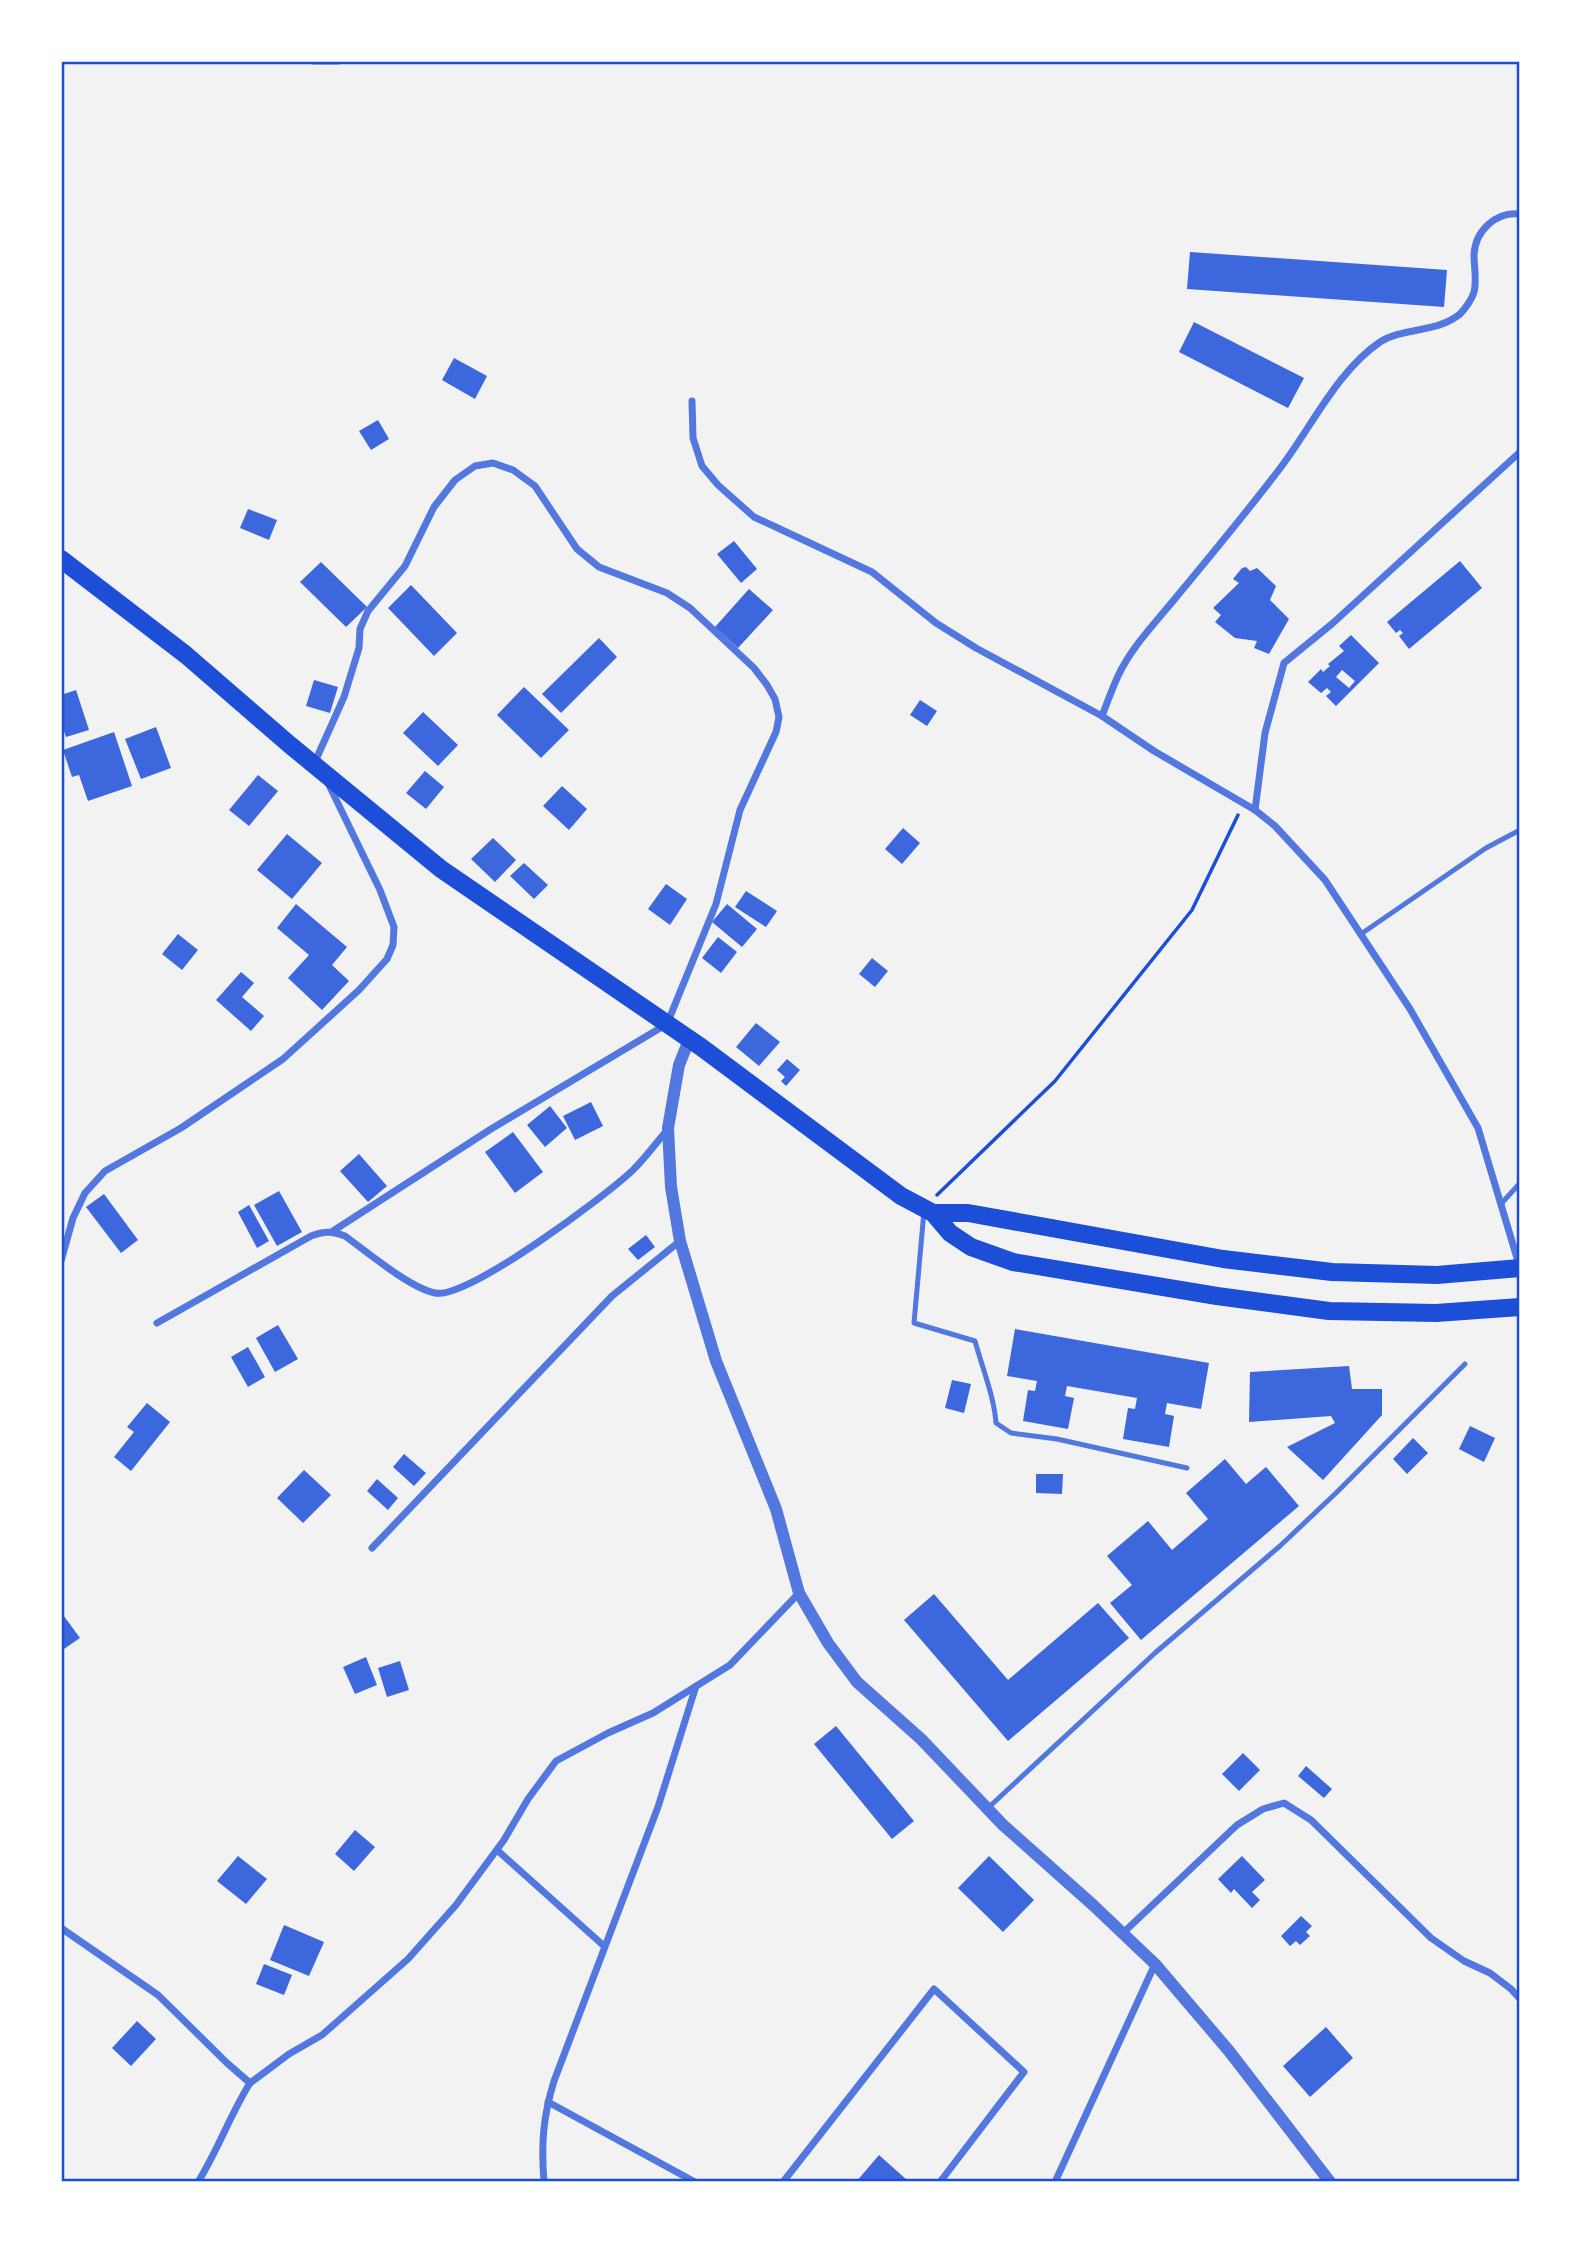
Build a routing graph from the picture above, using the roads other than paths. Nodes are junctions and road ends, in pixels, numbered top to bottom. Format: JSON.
{"nodes":[{"id":1,"x":313,"y":61,"type":"edge"},
{"id":2,"x":338,"y":61,"type":"edge"},
{"id":3,"x":1520,"y":214,"type":"edge"},
{"id":4,"x":692,"y":401,"type":"dead end"},
{"id":5,"x":1520,"y":452,"type":"edge"},
{"id":6,"x":61,"y":559,"type":"edge"},
{"id":7,"x":1102,"y":716,"type":"junction"},
{"id":8,"x":318,"y":768,"type":"junction"},
{"id":9,"x":1255,"y":810,"type":"junction"},
{"id":10,"x":1520,"y":830,"type":"edge"},
{"id":11,"x":1361,"y":934,"type":"junction"},
{"id":12,"x":667,"y":1024,"type":"junction"},
{"id":13,"x":689,"y":1040,"type":"junction"},
{"id":14,"x":668,"y":1128,"type":"junction"},
{"id":15,"x":1520,"y":1183,"type":"edge"},
{"id":16,"x":1501,"y":1204,"type":"junction"},
{"id":17,"x":929,"y":1211,"type":"junction"},
{"id":18,"x":333,"y":1231,"type":"junction"},
{"id":19,"x":680,"y":1241,"type":"junction"},
{"id":20,"x":61,"y":1261,"type":"edge"},
{"id":21,"x":1520,"y":1268,"type":"edge"},
{"id":22,"x":1520,"y":1307,"type":"edge"},
{"id":23,"x":158,"y":1323,"type":"dead end"},
{"id":24,"x":1465,"y":1364,"type":"dead end"},
{"id":25,"x":1187,"y":1468,"type":"dead end"},
{"id":26,"x":373,"y":1548,"type":"dead end"},
{"id":27,"x":799,"y":1593,"type":"junction"},
{"id":28,"x":696,"y":1686,"type":"junction"},
{"id":29,"x":987,"y":1808,"type":"junction"},
{"id":30,"x":497,"y":1850,"type":"junction"},
{"id":31,"x":61,"y":1928,"type":"edge"},
{"id":32,"x":1123,"y":1933,"type":"junction"},
{"id":33,"x":604,"y":1946,"type":"junction"},
{"id":34,"x":1155,"y":1964,"type":"junction"},
{"id":35,"x":1520,"y":1999,"type":"edge"},
{"id":36,"x":250,"y":2083,"type":"junction"},
{"id":37,"x":548,"y":2102,"type":"junction"},
{"id":38,"x":198,"y":2182,"type":"edge"},
{"id":39,"x":544,"y":2182,"type":"edge"},
{"id":40,"x":695,"y":2182,"type":"edge"},
{"id":41,"x":783,"y":2182,"type":"edge"},
{"id":42,"x":940,"y":2182,"type":"edge"},
{"id":43,"x":1055,"y":2182,"type":"edge"},
{"id":44,"x":1330,"y":2182,"type":"edge"}],
"edges":[{"from":1,"to":2,"type":"street"},
{"from":3,"to":7,"type":"street"},
{"from":4,"to":7,"type":"street"},
{"from":5,"to":9,"type":"street"},
{"from":6,"to":8,"type":"main road"},
{"from":7,"to":9,"type":"street"},
{"from":8,"to":12,"type":"main road"},
{"from":8,"to":12,"type":"street"},
{"from":8,"to":20,"type":"street"},
{"from":9,"to":11,"type":"street"},
{"from":10,"to":11,"type":"lane"},
{"from":11,"to":16,"type":"street"},
{"from":12,"to":13,"type":"main road"},
{"from":12,"to":18,"type":"street"},
{"from":13,"to":14,"type":"street"},
{"from":13,"to":17,"type":"main road"},
{"from":14,"to":18,"type":"street"},
{"from":14,"to":19,"type":"street"},
{"from":15,"to":16,"type":"lane"},
{"from":16,"to":21,"type":"street"},
{"from":17,"to":21,"type":"main road"},
{"from":17,"to":22,"type":"main road"},
{"from":17,"to":25,"type":"lane"},
{"from":18,"to":23,"type":"street"},
{"from":19,"to":26,"type":"street"},
{"from":19,"to":27,"type":"street"},
{"from":24,"to":29,"type":"lane"},
{"from":27,"to":28,"type":"street"},
{"from":27,"to":29,"type":"street"},
{"from":28,"to":30,"type":"street"},
{"from":28,"to":33,"type":"street"},
{"from":29,"to":32,"type":"street"},
{"from":30,"to":33,"type":"street"},
{"from":30,"to":36,"type":"street"},
{"from":31,"to":36,"type":"street"},
{"from":32,"to":34,"type":"street"},
{"from":32,"to":35,"type":"street"},
{"from":33,"to":37,"type":"street"},
{"from":34,"to":43,"type":"street"},
{"from":34,"to":44,"type":"street"},
{"from":36,"to":38,"type":"street"},
{"from":37,"to":39,"type":"street"},
{"from":37,"to":40,"type":"street"},
{"from":41,"to":42,"type":"street"}]}
